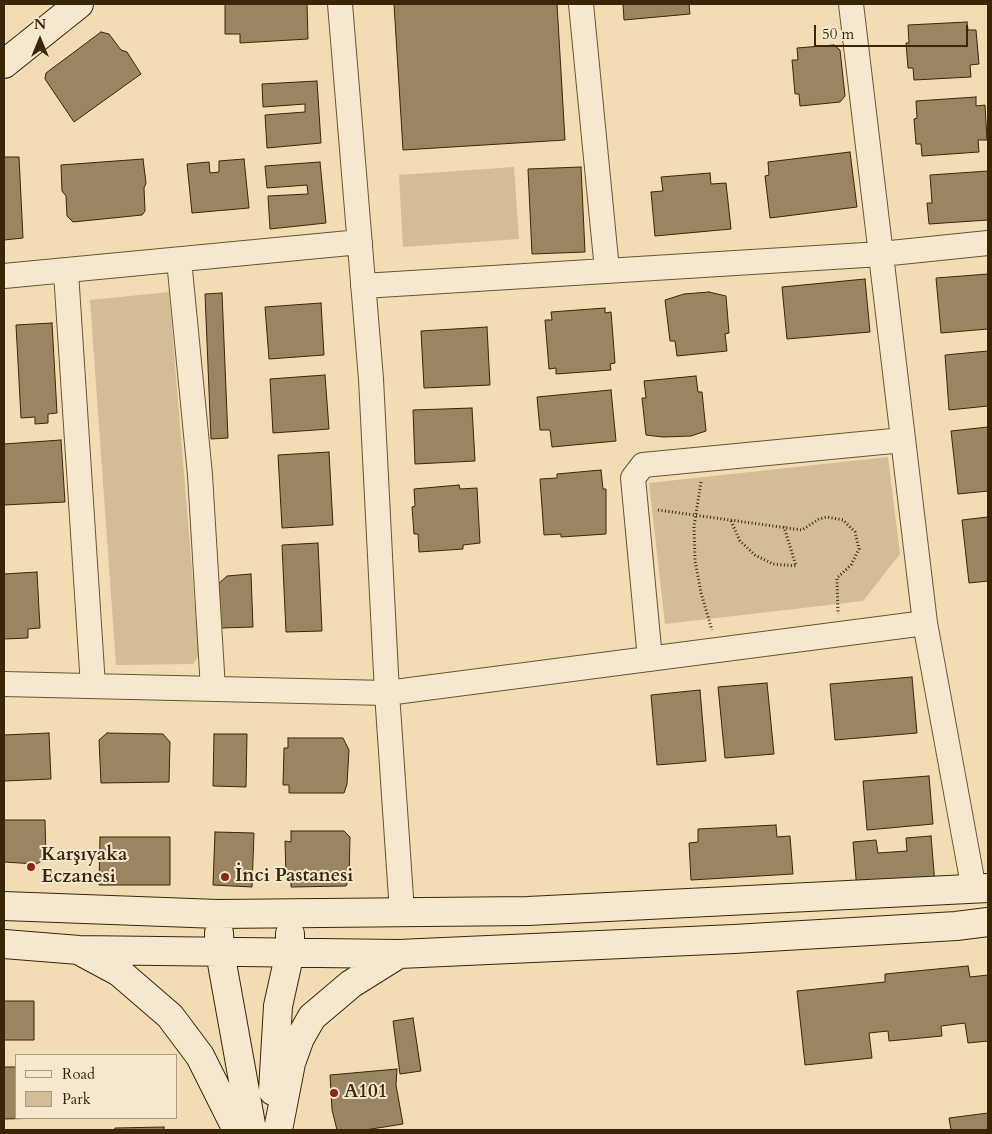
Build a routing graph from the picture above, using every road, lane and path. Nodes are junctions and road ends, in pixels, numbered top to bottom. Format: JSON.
{"nodes":[{"id":1,"x":79,"y":4,"type":"edge"},
{"id":2,"x":340,"y":4,"type":"edge"},
{"id":3,"x":581,"y":4,"type":"edge"},
{"id":4,"x":852,"y":4,"type":"edge"},
{"id":5,"x":4,"y":64,"type":"edge"},
{"id":6,"x":360,"y":242,"type":"junction"},
{"id":7,"x":988,"y":243,"type":"edge"},
{"id":8,"x":881,"y":254,"type":"junction"},
{"id":9,"x":179,"y":260,"type":"junction"},
{"id":10,"x":607,"y":270,"type":"junction"},
{"id":11,"x":66,"y":272,"type":"junction"},
{"id":12,"x":4,"y":276,"type":"edge"},
{"id":13,"x":363,"y":286,"type":"junction"},
{"id":14,"x":903,"y":440,"type":"junction"},
{"id":15,"x":706,"y":459,"type":"junction"},
{"id":16,"x":635,"y":507,"type":"junction"},
{"id":17,"x":696,"y":515,"type":"junction"},
{"id":18,"x":731,"y":520,"type":"junction"},
{"id":19,"x":784,"y":528,"type":"junction"},
{"id":20,"x":925,"y":623,"type":"junction"},
{"id":21,"x":841,"y":634,"type":"junction"},
{"id":22,"x":718,"y":650,"type":"junction"},
{"id":23,"x":650,"y":659,"type":"junction"},
{"id":24,"x":4,"y":684,"type":"edge"},
{"id":25,"x":93,"y":686,"type":"junction"},
{"id":26,"x":213,"y":689,"type":"junction"},
{"id":27,"x":387,"y":693,"type":"junction"},
{"id":28,"x":981,"y":889,"type":"edge"},
{"id":29,"x":4,"y":906,"type":"edge"},
{"id":30,"x":402,"y":912,"type":"junction"},
{"id":31,"x":218,"y":914,"type":"junction"},
{"id":32,"x":290,"y":914,"type":"junction"},
{"id":33,"x":988,"y":922,"type":"edge"},
{"id":34,"x":4,"y":944,"type":"edge"},
{"id":35,"x":79,"y":950,"type":"junction"},
{"id":36,"x":220,"y":952,"type":"junction"},
{"id":37,"x":290,"y":952,"type":"junction"},
{"id":38,"x":399,"y":954,"type":"junction"},
{"id":39,"x":237,"y":1130,"type":"edge"},
{"id":40,"x":252,"y":1130,"type":"edge"},
{"id":41,"x":277,"y":1130,"type":"edge"}],
"edges":[{"from":1,"to":5,"type":"street"},
{"from":2,"to":6,"type":"street"},
{"from":3,"to":10,"type":"street"},
{"from":4,"to":8,"type":"street"},
{"from":6,"to":9,"type":"street"},
{"from":6,"to":13,"type":"street"},
{"from":7,"to":8,"type":"street"},
{"from":8,"to":10,"type":"street"},
{"from":8,"to":14,"type":"street"},
{"from":9,"to":11,"type":"street"},
{"from":9,"to":26,"type":"street"},
{"from":10,"to":13,"type":"street"},
{"from":11,"to":12,"type":"street"},
{"from":11,"to":25,"type":"street"},
{"from":13,"to":27,"type":"street"},
{"from":14,"to":15,"type":"street"},
{"from":14,"to":20,"type":"street"},
{"from":15,"to":16,"type":"street"},
{"from":15,"to":17,"type":"path"},
{"from":16,"to":17,"type":"path"},
{"from":16,"to":23,"type":"street"},
{"from":17,"to":18,"type":"path"},
{"from":17,"to":22,"type":"path"},
{"from":18,"to":19,"type":"path"},
{"from":18,"to":19,"type":"path"},
{"from":19,"to":21,"type":"path"},
{"from":20,"to":21,"type":"street"},
{"from":20,"to":28,"type":"street"},
{"from":21,"to":22,"type":"street"},
{"from":22,"to":23,"type":"street"},
{"from":23,"to":27,"type":"street"},
{"from":24,"to":25,"type":"street"},
{"from":25,"to":26,"type":"street"},
{"from":26,"to":27,"type":"street"},
{"from":27,"to":30,"type":"street"},
{"from":28,"to":30,"type":"street"},
{"from":29,"to":31,"type":"street"},
{"from":30,"to":32,"type":"street"},
{"from":31,"to":32,"type":"street"},
{"from":31,"to":36,"type":"street"},
{"from":32,"to":37,"type":"street"},
{"from":33,"to":38,"type":"street"},
{"from":34,"to":35,"type":"street"},
{"from":35,"to":36,"type":"street"},
{"from":35,"to":39,"type":"street"},
{"from":36,"to":37,"type":"street"},
{"from":36,"to":40,"type":"street"},
{"from":37,"to":38,"type":"street"},
{"from":37,"to":41,"type":"street"},
{"from":38,"to":41,"type":"street"}]}
